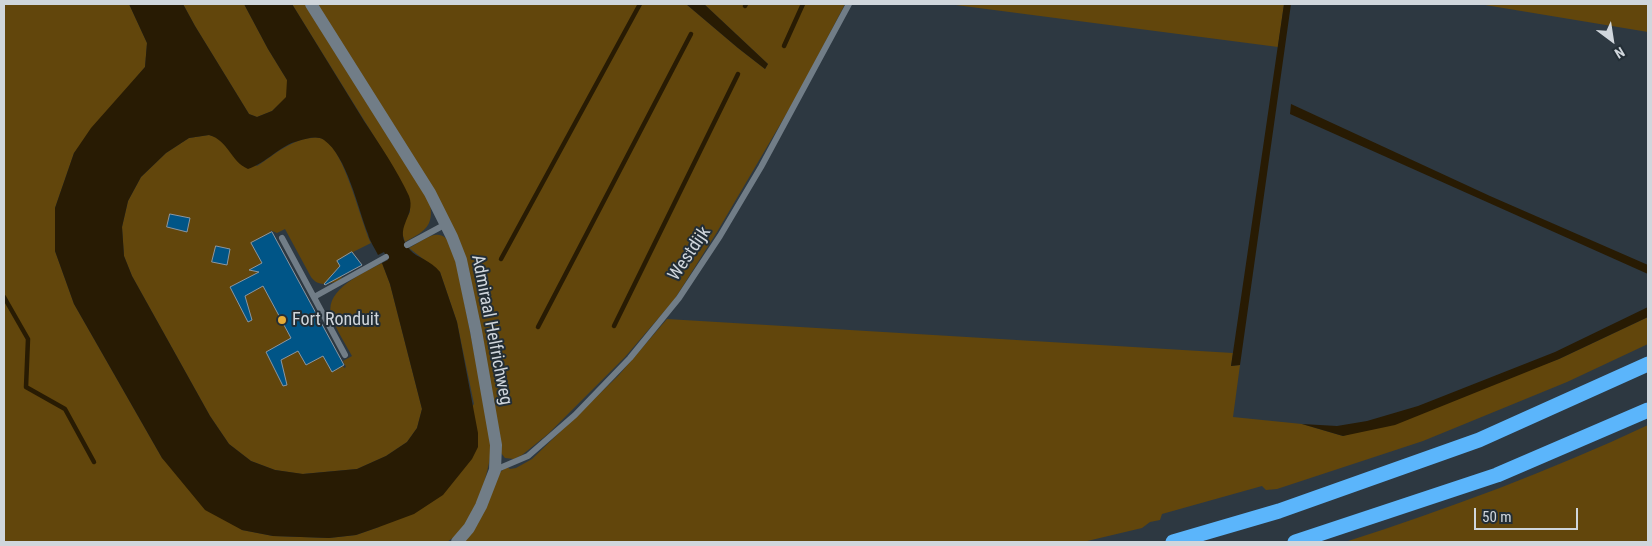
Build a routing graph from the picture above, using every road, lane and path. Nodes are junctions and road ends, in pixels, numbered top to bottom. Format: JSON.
{"nodes":[{"id":1,"x":311,"y":4,"type":"edge"},
{"id":2,"x":850,"y":4,"type":"edge"},
{"id":3,"x":446,"y":224,"type":"junction"},
{"id":4,"x":282,"y":238,"type":"dead end"},
{"id":5,"x":407,"y":245,"type":"dead end"},
{"id":6,"x":386,"y":257,"type":"dead end"},
{"id":7,"x":314,"y":297,"type":"junction"},
{"id":8,"x":345,"y":354,"type":"dead end"},
{"id":9,"x":1648,"y":364,"type":"edge"},
{"id":10,"x":1648,"y":410,"type":"edge"},
{"id":11,"x":495,"y":470,"type":"junction"},
{"id":12,"x":457,"y":542,"type":"edge"},
{"id":13,"x":1173,"y":542,"type":"edge"},
{"id":14,"x":1295,"y":542,"type":"edge"}],
"edges":[{"from":1,"to":3,"type":"street","name":"Admiraal Helfrichweg"},
{"from":2,"to":11,"type":"lane","name":"Westdijk"},
{"from":3,"to":5,"type":"lane"},
{"from":3,"to":11,"type":"street","name":"Admiraal Helfrichweg"},
{"from":4,"to":7,"type":"lane"},
{"from":6,"to":7,"type":"lane"},
{"from":7,"to":8,"type":"lane"},
{"from":9,"to":13,"type":"highway"},
{"from":10,"to":14,"type":"highway"},
{"from":11,"to":12,"type":"street","name":"Admiraal Helfrichweg"}]}
